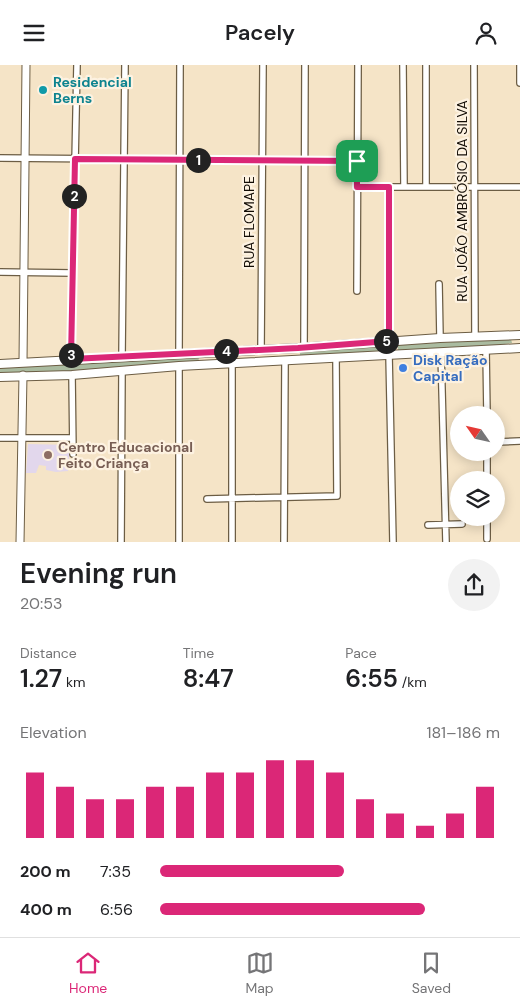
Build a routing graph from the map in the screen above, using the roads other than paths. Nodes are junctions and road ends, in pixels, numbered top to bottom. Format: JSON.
{"nodes":[{"id":1,"x":26,"y":65,"type":"edge"},
{"id":2,"x":77,"y":65,"type":"edge"},
{"id":3,"x":125,"y":65,"type":"edge"},
{"id":4,"x":180,"y":65,"type":"edge"},
{"id":5,"x":263,"y":65,"type":"edge"},
{"id":6,"x":305,"y":65,"type":"edge"},
{"id":7,"x":358,"y":65,"type":"edge"},
{"id":8,"x":403,"y":65,"type":"edge"},
{"id":9,"x":426,"y":65,"type":"edge"},
{"id":10,"x":474,"y":65,"type":"edge"},
{"id":11,"x":520,"y":65,"type":"edge"},
{"id":12,"x":520,"y":71,"type":"edge"},
{"id":13,"x":520,"y":83,"type":"edge"},
{"id":14,"x":0,"y":159,"type":"edge"},
{"id":15,"x":25,"y":159,"type":"junction"},
{"id":16,"x":75,"y":159,"type":"junction"},
{"id":17,"x":124,"y":159,"type":"junction"},
{"id":18,"x":180,"y":159,"type":"junction"},
{"id":19,"x":262,"y":160,"type":"junction"},
{"id":20,"x":305,"y":160,"type":"junction"},
{"id":21,"x":357,"y":161,"type":"junction"},
{"id":22,"x":357,"y":187,"type":"junction"},
{"id":23,"x":389,"y":187,"type":"junction"},
{"id":24,"x":404,"y":187,"type":"junction"},
{"id":25,"x":426,"y":187,"type":"junction"},
{"id":26,"x":475,"y":187,"type":"junction"},
{"id":27,"x":520,"y":187,"type":"edge"},
{"id":28,"x":0,"y":272,"type":"edge"},
{"id":29,"x":24,"y":273,"type":"junction"},
{"id":30,"x":73,"y":273,"type":"junction"},
{"id":31,"x":439,"y":284,"type":"dead end"},
{"id":32,"x":357,"y":291,"type":"dead end"},
{"id":33,"x":520,"y":335,"type":"edge"},
{"id":34,"x":475,"y":337,"type":"junction"},
{"id":35,"x":440,"y":338,"type":"junction"},
{"id":36,"x":389,"y":341,"type":"junction"},
{"id":37,"x":520,"y":343,"type":"edge"},
{"id":38,"x":304,"y":348,"type":"junction"},
{"id":39,"x":520,"y":348,"type":"edge"},
{"id":40,"x":261,"y":349,"type":"junction"},
{"id":41,"x":486,"y":349,"type":"junction"},
{"id":42,"x":210,"y":352,"type":"junction"},
{"id":43,"x":441,"y":352,"type":"junction"},
{"id":44,"x":179,"y":353,"type":"junction"},
{"id":45,"x":389,"y":355,"type":"junction"},
{"id":46,"x":122,"y":357,"type":"junction"},
{"id":47,"x":336,"y":358,"type":"junction"},
{"id":48,"x":71,"y":359,"type":"junction"},
{"id":49,"x":285,"y":361,"type":"junction"},
{"id":50,"x":22,"y":362,"type":"junction"},
{"id":51,"x":0,"y":364,"type":"edge"},
{"id":52,"x":232,"y":364,"type":"junction"},
{"id":53,"x":208,"y":365,"type":"junction"},
{"id":54,"x":179,"y":366,"type":"junction"},
{"id":55,"x":122,"y":371,"type":"junction"},
{"id":56,"x":23,"y":375,"type":"junction"},
{"id":57,"x":72,"y":375,"type":"junction"},
{"id":58,"x":0,"y":377,"type":"edge"},
{"id":59,"x":487,"y":406,"type":"edge"},
{"id":60,"x":0,"y":438,"type":"edge"},
{"id":61,"x":22,"y":438,"type":"junction"},
{"id":62,"x":72,"y":438,"type":"junction"},
{"id":63,"x":520,"y":441,"type":"edge"},
{"id":64,"x":505,"y":442,"type":"edge"},
{"id":65,"x":73,"y":454,"type":"dead end"},
{"id":66,"x":284,"y":497,"type":"junction"},
{"id":67,"x":206,"y":499,"type":"dead end"},
{"id":68,"x":232,"y":499,"type":"junction"},
{"id":69,"x":445,"y":524,"type":"junction"},
{"id":70,"x":450,"y":524,"type":"edge"},
{"id":71,"x":428,"y":525,"type":"dead end"},
{"id":72,"x":487,"y":526,"type":"edge"},
{"id":73,"x":487,"y":539,"type":"dead end"},
{"id":74,"x":20,"y":542,"type":"edge"},
{"id":75,"x":121,"y":542,"type":"edge"},
{"id":76,"x":178,"y":542,"type":"edge"},
{"id":77,"x":232,"y":542,"type":"edge"},
{"id":78,"x":284,"y":542,"type":"edge"},
{"id":79,"x":393,"y":542,"type":"edge"},
{"id":80,"x":446,"y":542,"type":"edge"}],
"edges":[{"from":1,"to":15,"type":"street"},
{"from":2,"to":16,"type":"street"},
{"from":3,"to":17,"type":"street"},
{"from":4,"to":18,"type":"street"},
{"from":5,"to":19,"type":"street","name":"RUA FLOMAPE"},
{"from":6,"to":20,"type":"street"},
{"from":7,"to":21,"type":"street"},
{"from":8,"to":24,"type":"street"},
{"from":9,"to":25,"type":"street"},
{"from":10,"to":26,"type":"street","name":"RUA JOÃO AMBRÓSIO DA SILVA"},
{"from":11,"to":12,"type":"street"},
{"from":12,"to":13,"type":"street"},
{"from":14,"to":15,"type":"street"},
{"from":15,"to":16,"type":"street"},
{"from":15,"to":29,"type":"street"},
{"from":16,"to":17,"type":"street"},
{"from":16,"to":30,"type":"street"},
{"from":17,"to":18,"type":"street"},
{"from":17,"to":46,"type":"street"},
{"from":18,"to":19,"type":"street"},
{"from":18,"to":44,"type":"street"},
{"from":19,"to":20,"type":"street"},
{"from":19,"to":40,"type":"street","name":"RUA FLOMAPE"},
{"from":20,"to":21,"type":"street"},
{"from":20,"to":38,"type":"street"},
{"from":21,"to":22,"type":"street"},
{"from":22,"to":23,"type":"street"},
{"from":22,"to":32,"type":"street"},
{"from":23,"to":24,"type":"street"},
{"from":23,"to":36,"type":"street"},
{"from":24,"to":25,"type":"street"},
{"from":25,"to":26,"type":"street"},
{"from":26,"to":27,"type":"street"},
{"from":26,"to":34,"type":"street","name":"RUA JOÃO AMBRÓSIO DA SILVA"},
{"from":28,"to":29,"type":"street"},
{"from":29,"to":30,"type":"street"},
{"from":29,"to":50,"type":"street"},
{"from":30,"to":48,"type":"street"},
{"from":31,"to":35,"type":"street"},
{"from":33,"to":34,"type":"main road"},
{"from":34,"to":35,"type":"main road"},
{"from":35,"to":36,"type":"main road"},
{"from":36,"to":38,"type":"main road"},
{"from":37,"to":41,"type":"main road"},
{"from":38,"to":40,"type":"main road"},
{"from":39,"to":41,"type":"main road"},
{"from":40,"to":42,"type":"main road"},
{"from":41,"to":43,"type":"main road"},
{"from":41,"to":59,"type":"street"},
{"from":42,"to":44,"type":"main road"},
{"from":42,"to":53,"type":"main road"},
{"from":43,"to":45,"type":"main road"},
{"from":43,"to":69,"type":"street"},
{"from":44,"to":46,"type":"main road"},
{"from":45,"to":47,"type":"main road"},
{"from":45,"to":79,"type":"street"},
{"from":46,"to":48,"type":"main road"},
{"from":47,"to":49,"type":"main road"},
{"from":47,"to":66,"type":"street"},
{"from":48,"to":50,"type":"main road"},
{"from":49,"to":52,"type":"main road"},
{"from":49,"to":66,"type":"street"},
{"from":50,"to":51,"type":"main road"},
{"from":52,"to":53,"type":"main road"},
{"from":52,"to":68,"type":"street"},
{"from":53,"to":54,"type":"main road"},
{"from":54,"to":55,"type":"main road"},
{"from":54,"to":76,"type":"street"},
{"from":55,"to":57,"type":"main road"},
{"from":55,"to":75,"type":"street"},
{"from":56,"to":57,"type":"main road"},
{"from":56,"to":58,"type":"main road"},
{"from":56,"to":61,"type":"street"},
{"from":57,"to":62,"type":"street"},
{"from":60,"to":61,"type":"street"},
{"from":61,"to":62,"type":"street"},
{"from":61,"to":74,"type":"street"},
{"from":62,"to":65,"type":"street"},
{"from":63,"to":64,"type":"street"},
{"from":66,"to":68,"type":"street"},
{"from":66,"to":78,"type":"street"},
{"from":67,"to":68,"type":"street"},
{"from":68,"to":77,"type":"street"},
{"from":69,"to":70,"type":"street"},
{"from":69,"to":71,"type":"street"},
{"from":69,"to":80,"type":"street"},
{"from":72,"to":73,"type":"street"}]}
